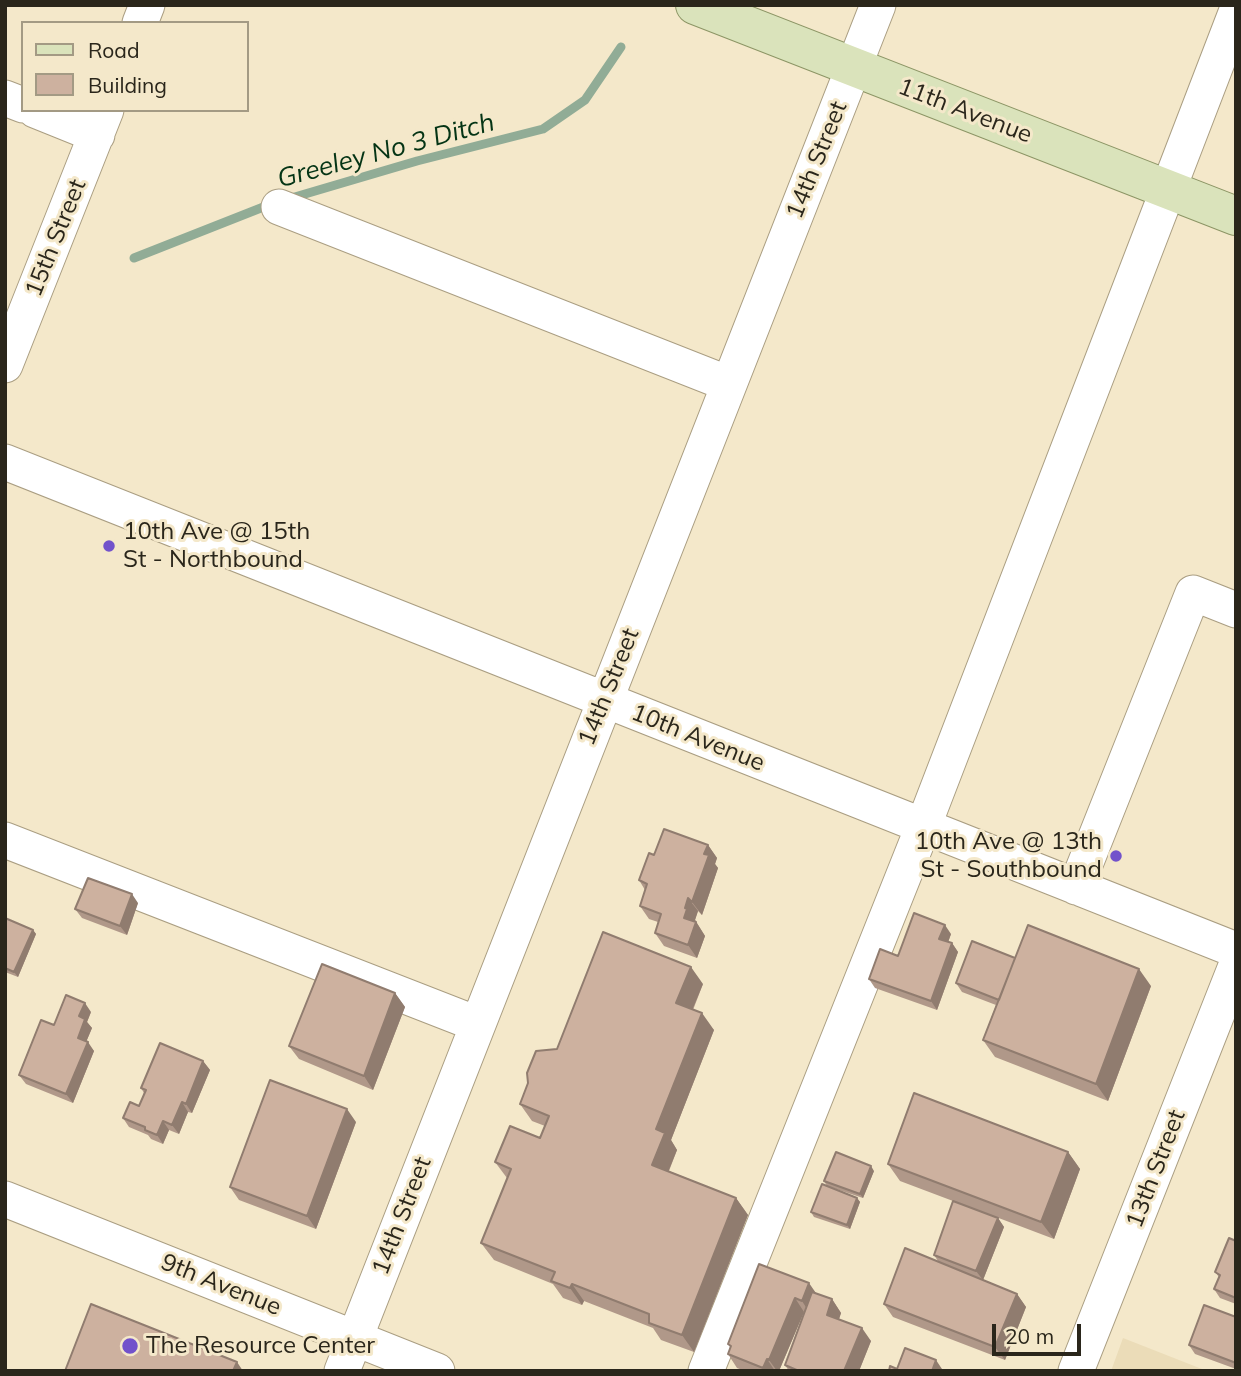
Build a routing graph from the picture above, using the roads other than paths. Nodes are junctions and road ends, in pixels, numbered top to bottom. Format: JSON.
{"nodes":[{"id":1,"x":695,"y":5,"type":"edge"},
{"id":2,"x":878,"y":5,"type":"edge"},
{"id":3,"x":1236,"y":13,"type":"edge"},
{"id":4,"x":853,"y":68,"type":"junction"},
{"id":5,"x":46,"y":112,"type":"edge"},
{"id":6,"x":102,"y":122,"type":"edge"},
{"id":7,"x":1167,"y":189,"type":"junction"},
{"id":8,"x":279,"y":207,"type":"dead end"},
{"id":9,"x":1236,"y":216,"type":"edge"},
{"id":10,"x":5,"y":365,"type":"edge"},
{"id":11,"x":729,"y":384,"type":"junction"},
{"id":12,"x":5,"y":462,"type":"edge"},
{"id":13,"x":1236,"y":610,"type":"edge"},
{"id":14,"x":603,"y":701,"type":"junction"},
{"id":15,"x":923,"y":827,"type":"junction"},
{"id":16,"x":5,"y":840,"type":"edge"},
{"id":17,"x":1076,"y":887,"type":"junction"},
{"id":18,"x":1236,"y":950,"type":"edge"},
{"id":19,"x":1236,"y":967,"type":"edge"},
{"id":20,"x":477,"y":1024,"type":"junction"},
{"id":21,"x":5,"y":1199,"type":"edge"},
{"id":22,"x":354,"y":1338,"type":"junction"},
{"id":23,"x":342,"y":1371,"type":"edge"},
{"id":24,"x":437,"y":1371,"type":"edge"},
{"id":25,"x":706,"y":1371,"type":"edge"},
{"id":26,"x":1076,"y":1371,"type":"edge"}],
"edges":[{"from":1,"to":4,"type":"main road","name":"11th Avenue"},
{"from":2,"to":4,"type":"street","name":"14th Street"},
{"from":3,"to":7,"type":"street"},
{"from":4,"to":7,"type":"main road","name":"11th Avenue"},
{"from":4,"to":11,"type":"street","name":"14th Street"},
{"from":5,"to":6,"type":"street"},
{"from":6,"to":10,"type":"street","name":"15th Street"},
{"from":7,"to":9,"type":"main road","name":"11th Avenue"},
{"from":7,"to":15,"type":"street"},
{"from":8,"to":11,"type":"street"},
{"from":11,"to":14,"type":"street","name":"14th Street"},
{"from":12,"to":14,"type":"street","name":"10th Avenue"},
{"from":13,"to":17,"type":"street"},
{"from":14,"to":15,"type":"street","name":"10th Avenue"},
{"from":14,"to":20,"type":"street","name":"14th Street"},
{"from":15,"to":17,"type":"street","name":"10th Avenue"},
{"from":15,"to":25,"type":"street"},
{"from":16,"to":20,"type":"street"},
{"from":17,"to":18,"type":"street","name":"10th Avenue"},
{"from":19,"to":26,"type":"street","name":"13th Street"},
{"from":20,"to":22,"type":"street","name":"14th Street"},
{"from":21,"to":22,"type":"street","name":"9th Avenue"},
{"from":22,"to":23,"type":"street","name":"14th Street"},
{"from":22,"to":24,"type":"street","name":"9th Avenue"}]}
